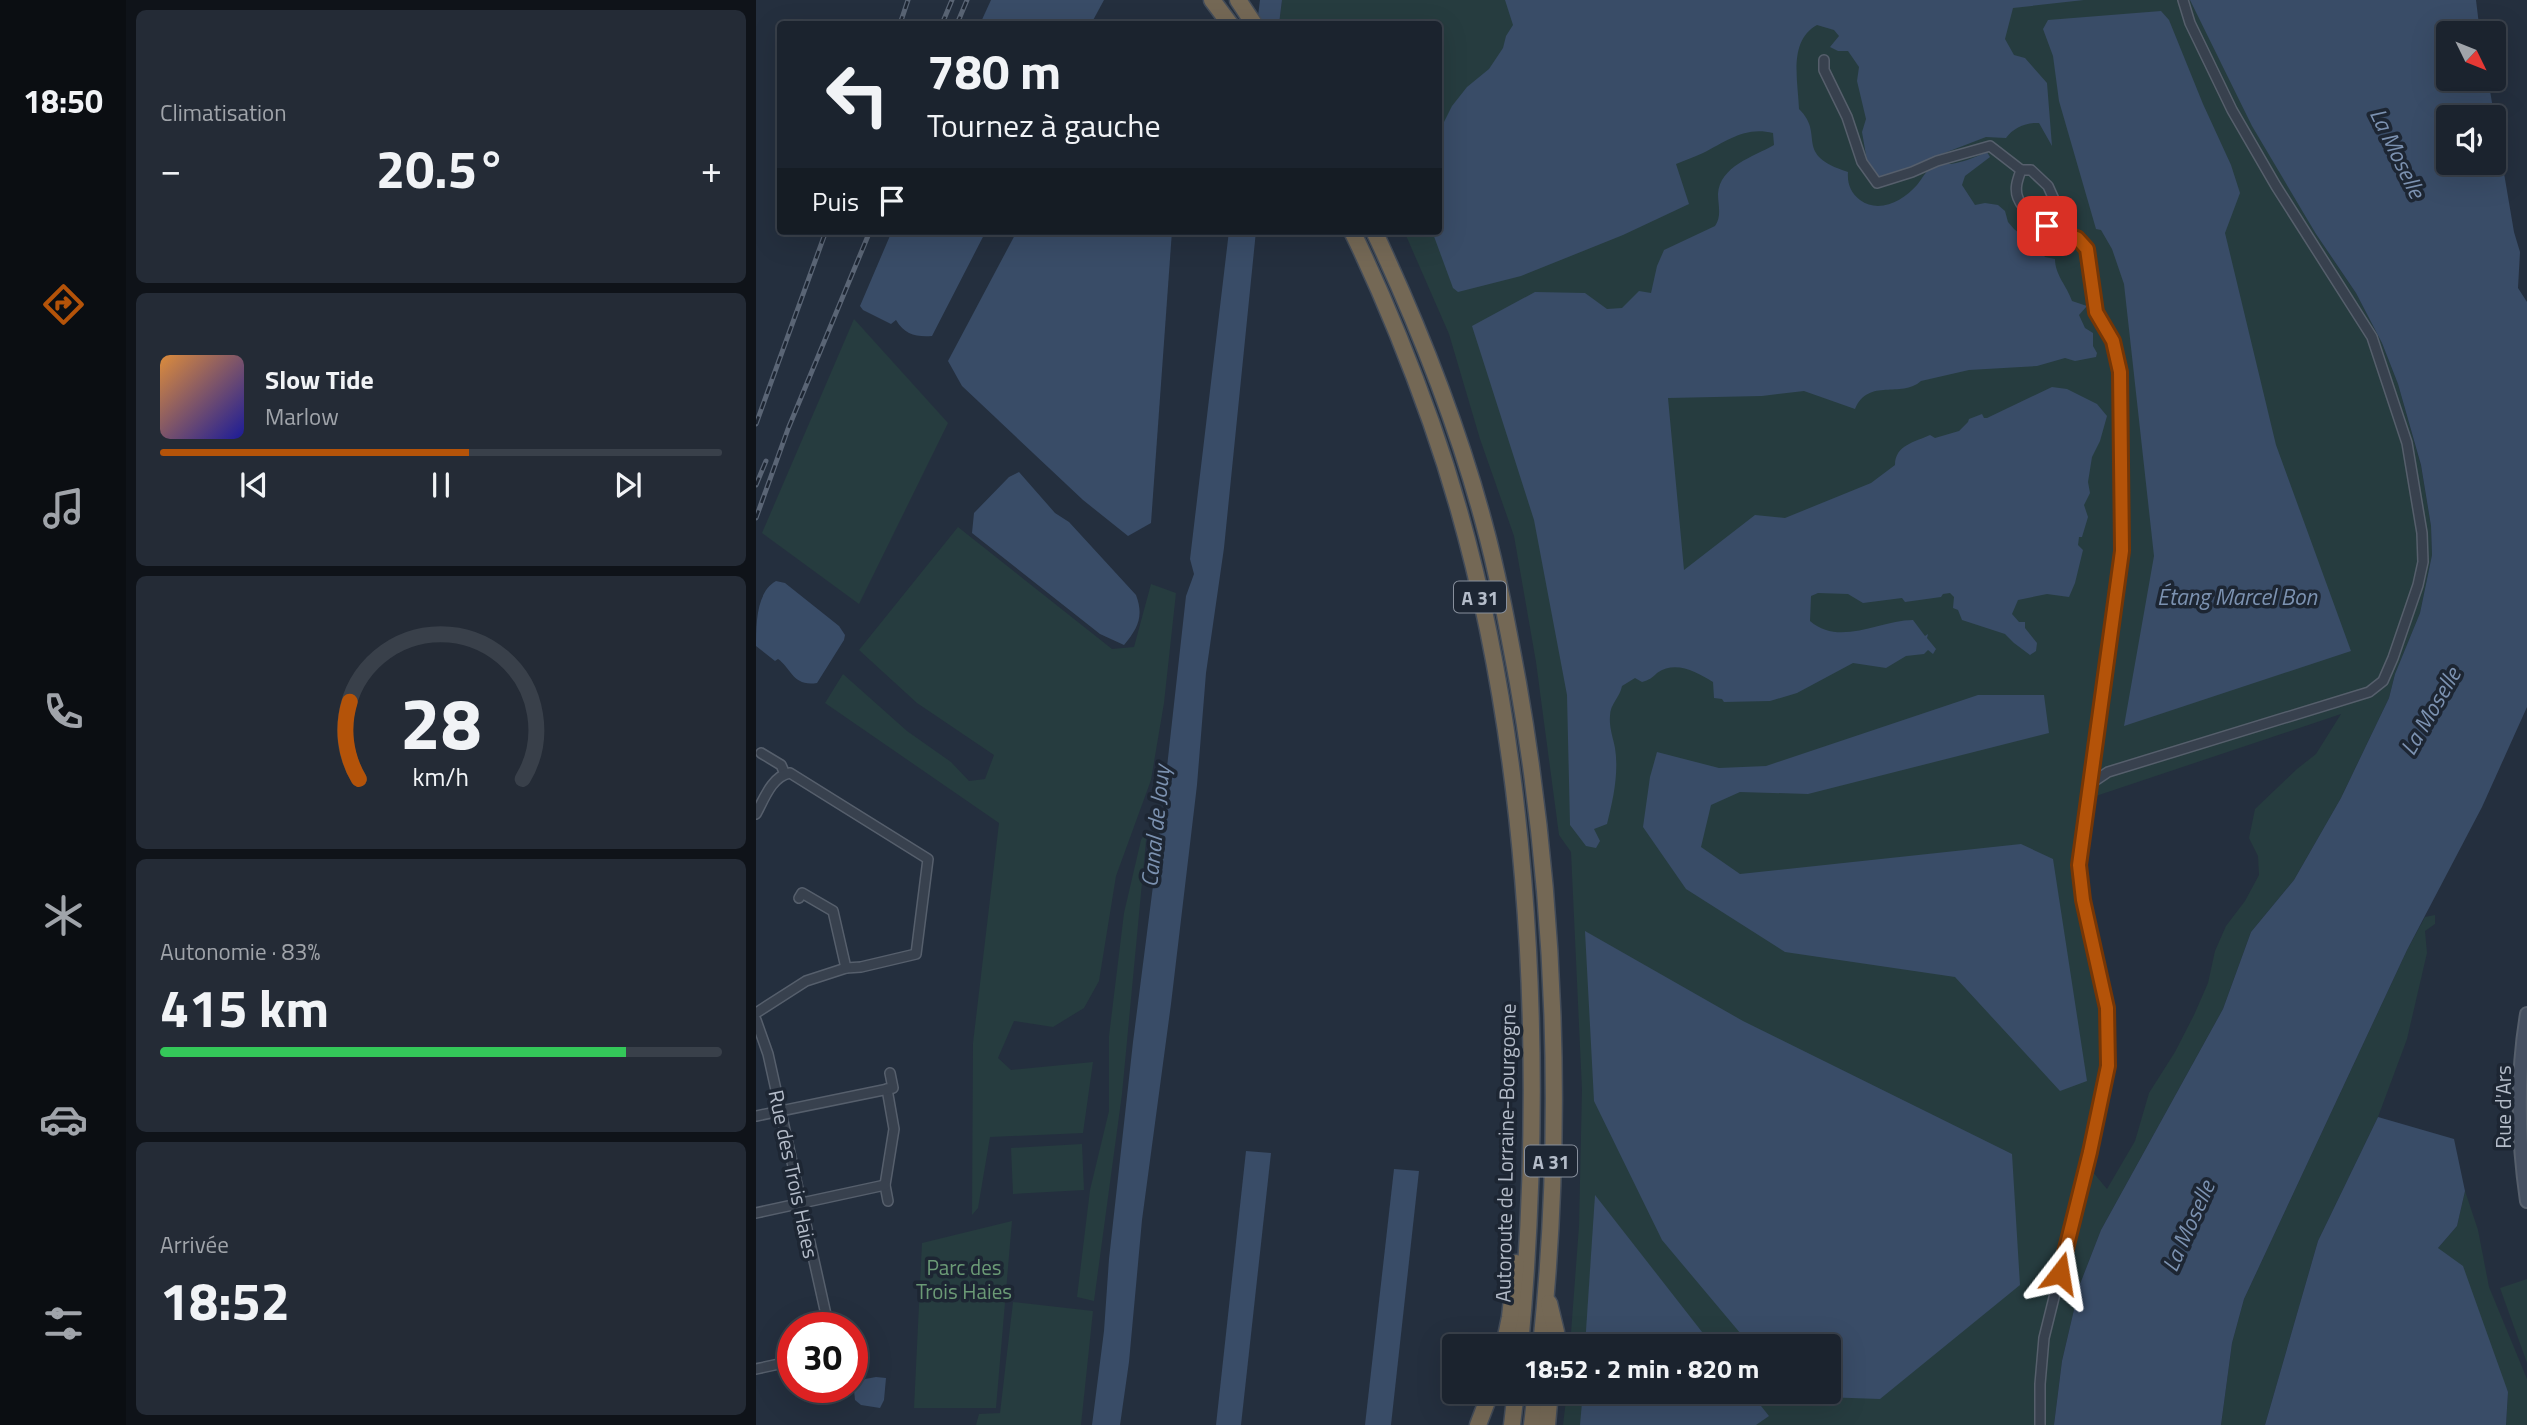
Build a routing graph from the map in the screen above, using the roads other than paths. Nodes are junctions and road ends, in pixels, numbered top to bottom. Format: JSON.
{"nodes":[{"id":1,"x":1212,"y":0,"type":"edge"},
{"id":2,"x":2183,"y":0,"type":"edge"},
{"id":3,"x":1240,"y":2,"type":"edge"},
{"id":4,"x":1228,"y":21,"type":"edge"},
{"id":5,"x":1252,"y":21,"type":"edge"},
{"id":6,"x":1824,"y":60,"type":"dead end"},
{"id":7,"x":2021,"y":170,"type":"junction"},
{"id":8,"x":1354,"y":235,"type":"edge"},
{"id":9,"x":1376,"y":235,"type":"edge"},
{"id":10,"x":2077,"y":238,"type":"junction"},
{"id":11,"x":761,"y":753,"type":"dead end"},
{"id":12,"x":785,"y":774,"type":"junction"},
{"id":13,"x":2090,"y":784,"type":"junction"},
{"id":14,"x":756,"y":814,"type":"edge"},
{"id":15,"x":799,"y":898,"type":"dead end"},
{"id":16,"x":846,"y":968,"type":"junction"},
{"id":17,"x":756,"y":1013,"type":"edge"},
{"id":18,"x":2527,"y":1014,"type":"edge"},
{"id":19,"x":756,"y":1020,"type":"edge"},
{"id":20,"x":890,"y":1073,"type":"dead end"},
{"id":21,"x":887,"y":1089,"type":"junction"},
{"id":22,"x":781,"y":1111,"type":"junction"},
{"id":23,"x":756,"y":1116,"type":"edge"},
{"id":24,"x":1531,"y":1146,"type":"junction"},
{"id":25,"x":885,"y":1185,"type":"junction"},
{"id":26,"x":2527,"y":1200,"type":"edge"},
{"id":27,"x":888,"y":1201,"type":"dead end"},
{"id":28,"x":801,"y":1204,"type":"junction"},
{"id":29,"x":756,"y":1213,"type":"edge"},
{"id":30,"x":1546,"y":1290,"type":"junction"},
{"id":31,"x":825,"y":1312,"type":"edge"},
{"id":32,"x":1506,"y":1334,"type":"edge"},
{"id":33,"x":1521,"y":1334,"type":"edge"},
{"id":34,"x":1542,"y":1334,"type":"edge"},
{"id":35,"x":1556,"y":1334,"type":"edge"},
{"id":36,"x":777,"y":1364,"type":"edge"},
{"id":37,"x":756,"y":1369,"type":"edge"},
{"id":38,"x":1486,"y":1404,"type":"edge"},
{"id":39,"x":1514,"y":1404,"type":"edge"},
{"id":40,"x":1534,"y":1404,"type":"edge"},
{"id":41,"x":1549,"y":1404,"type":"edge"},
{"id":42,"x":1478,"y":1425,"type":"edge"},
{"id":43,"x":1512,"y":1425,"type":"edge"},
{"id":44,"x":1532,"y":1425,"type":"edge"},
{"id":45,"x":1547,"y":1425,"type":"edge"},
{"id":46,"x":2040,"y":1425,"type":"edge"}],
"edges":[{"from":1,"to":4,"type":"highway"},
{"from":2,"to":13,"type":"street"},
{"from":3,"to":5,"type":"highway"},
{"from":6,"to":7,"type":"street"},
{"from":7,"to":10,"type":"street"},
{"from":7,"to":10,"type":"street"},
{"from":8,"to":24,"type":"highway","name":"Autoroute de Lorraine-Bourgogne","number":"A 31"},
{"from":9,"to":30,"type":"highway","name":"Autoroute de Lorraine-Bourgogne","number":"A 31"},
{"from":10,"to":13,"type":"street"},
{"from":11,"to":12,"type":"street"},
{"from":12,"to":14,"type":"street"},
{"from":12,"to":16,"type":"street"},
{"from":13,"to":46,"type":"street"},
{"from":15,"to":16,"type":"street"},
{"from":16,"to":17,"type":"street"},
{"from":18,"to":26,"type":"main road","name":"Rue d'Ars"},
{"from":19,"to":22,"type":"street","name":"Rue des Trois Haies"},
{"from":20,"to":21,"type":"street"},
{"from":21,"to":22,"type":"street"},
{"from":21,"to":25,"type":"street"},
{"from":22,"to":23,"type":"street"},
{"from":22,"to":28,"type":"street","name":"Rue des Trois Haies"},
{"from":24,"to":32,"type":"highway"},
{"from":24,"to":33,"type":"highway","name":"Autoroute de Lorraine-Bourgogne","number":"A 31"},
{"from":25,"to":27,"type":"street"},
{"from":25,"to":28,"type":"street"},
{"from":28,"to":29,"type":"street"},
{"from":28,"to":31,"type":"street","name":"Rue des Trois Haies"},
{"from":30,"to":34,"type":"highway","name":"Autoroute de Lorraine-Bourgogne","number":"A 31"},
{"from":30,"to":35,"type":"highway"},
{"from":36,"to":37,"type":"street"},
{"from":38,"to":42,"type":"highway"},
{"from":39,"to":43,"type":"highway"},
{"from":40,"to":44,"type":"highway"},
{"from":41,"to":45,"type":"highway"}]}
